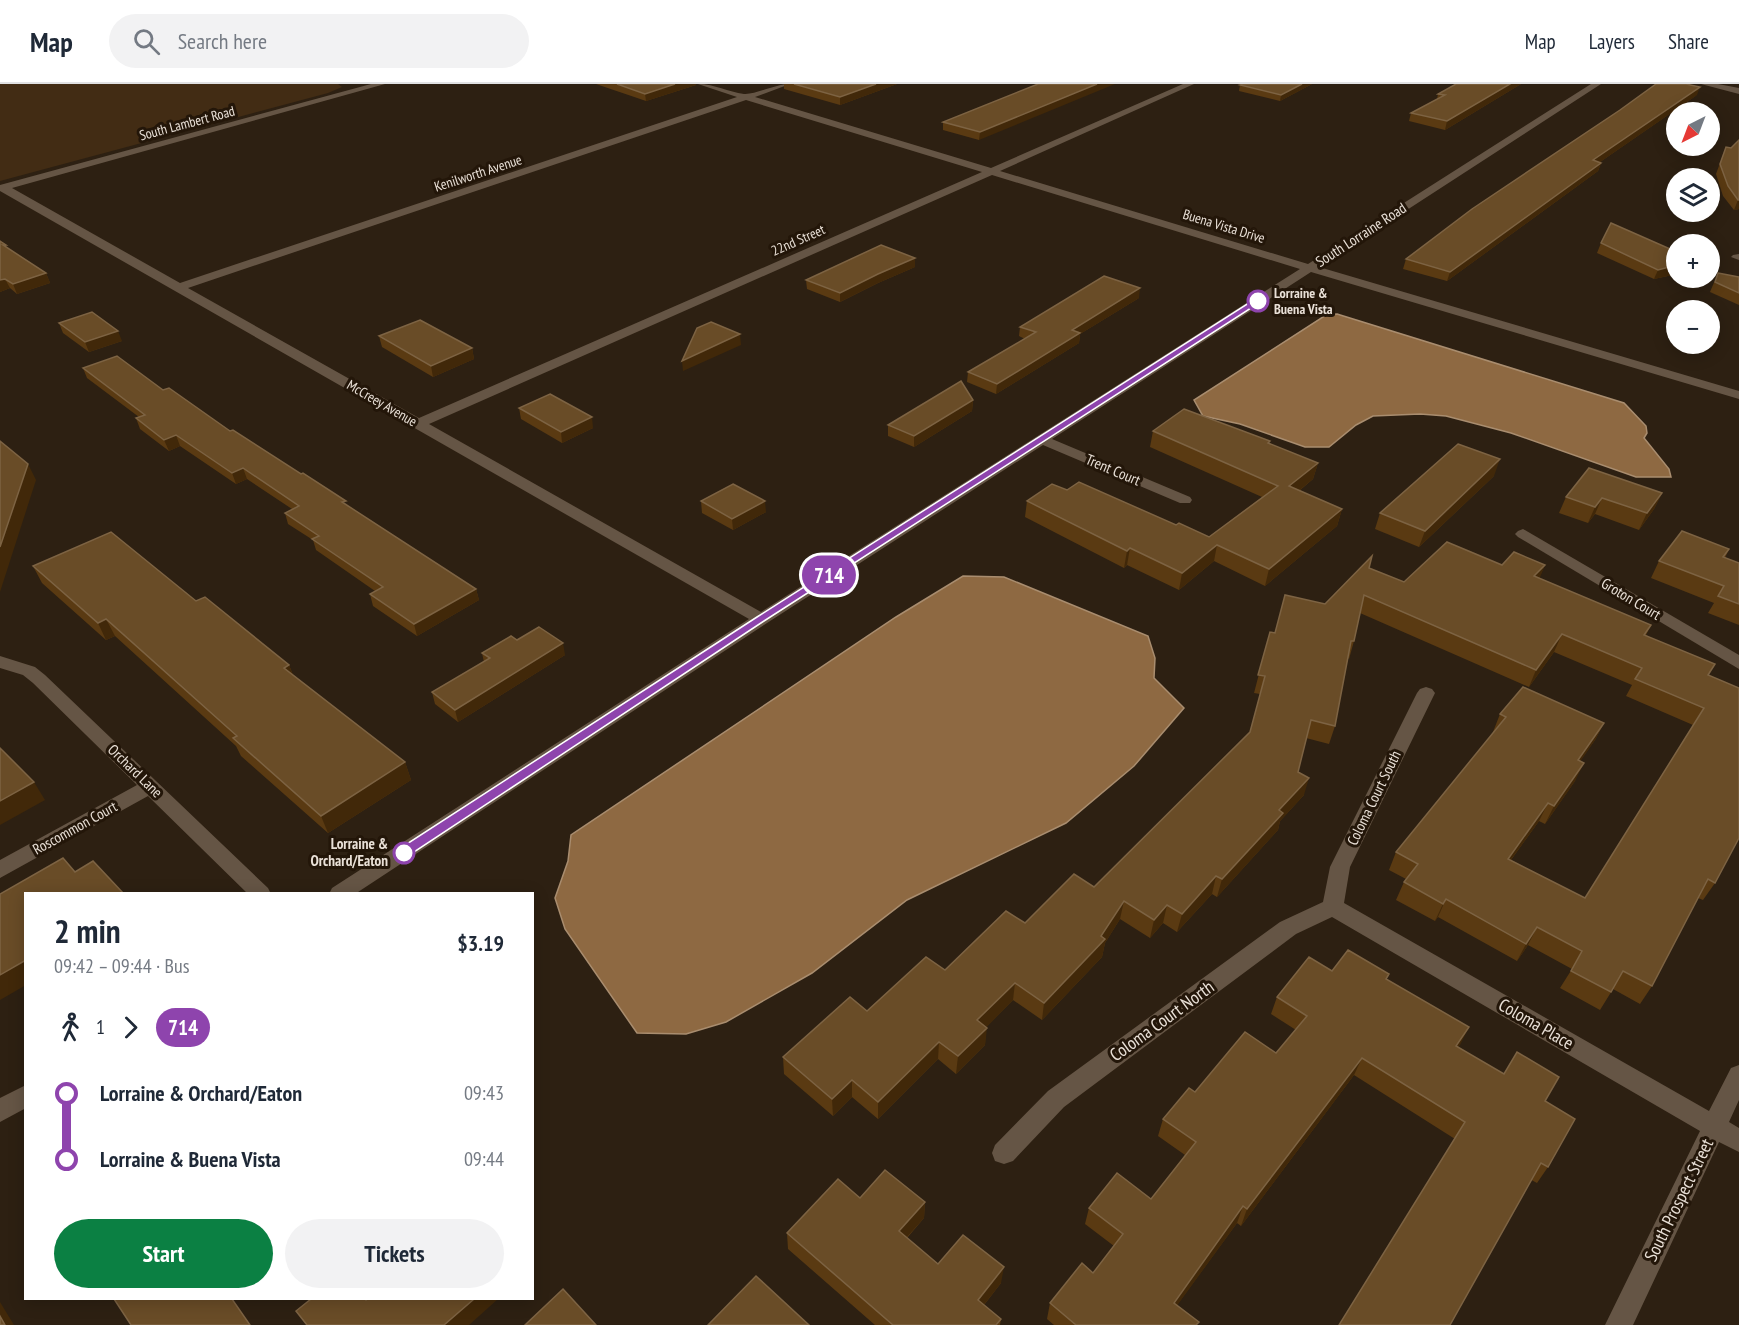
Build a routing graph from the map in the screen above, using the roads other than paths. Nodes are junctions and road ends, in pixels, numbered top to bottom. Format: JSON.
{"nodes":[{"id":1,"x":350,"y":84,"type":"edge"},
{"id":2,"x":381,"y":84,"type":"edge"},
{"id":3,"x":702,"y":84,"type":"edge"},
{"id":4,"x":786,"y":84,"type":"edge"},
{"id":5,"x":1190,"y":84,"type":"edge"},
{"id":6,"x":1597,"y":84,"type":"edge"},
{"id":7,"x":1705,"y":84,"type":"edge"},
{"id":8,"x":363,"y":89,"type":"junction"},
{"id":9,"x":1739,"y":91,"type":"edge"},
{"id":10,"x":747,"y":97,"type":"junction"},
{"id":11,"x":991,"y":172,"type":"junction"},
{"id":12,"x":2,"y":187,"type":"edge"},
{"id":13,"x":1310,"y":268,"type":"junction"},
{"id":14,"x":179,"y":287,"type":"junction"},
{"id":15,"x":1739,"y":395,"type":"edge"},
{"id":16,"x":418,"y":424,"type":"junction"},
{"id":17,"x":1041,"y":439,"type":"junction"},
{"id":18,"x":1185,"y":500,"type":"dead end"},
{"id":19,"x":1522,"y":534,"type":"dead end"},
{"id":20,"x":760,"y":619,"type":"junction"},
{"id":21,"x":0,"y":662,"type":"edge"},
{"id":22,"x":1739,"y":663,"type":"edge"},
{"id":23,"x":1426,"y":693,"type":"dead end"},
{"id":24,"x":150,"y":786,"type":"junction"},
{"id":25,"x":0,"y":870,"type":"edge"},
{"id":26,"x":259,"y":892,"type":"edge"},
{"id":27,"x":342,"y":892,"type":"edge"},
{"id":28,"x":1333,"y":908,"type":"junction"},
{"id":29,"x":1739,"y":1075,"type":"edge"},
{"id":30,"x":24,"y":1096,"type":"edge"},
{"id":31,"x":0,"y":1111,"type":"edge"},
{"id":32,"x":1714,"y":1126,"type":"junction"},
{"id":33,"x":1739,"y":1141,"type":"edge"},
{"id":34,"x":1004,"y":1153,"type":"dead end"},
{"id":35,"x":1619,"y":1325,"type":"edge"}],
"edges":[{"from":1,"to":8,"type":"street"},
{"from":2,"to":8,"type":"street","name":"South Lambert Road"},
{"from":3,"to":10,"type":"street","name":"Buena Vista Drive"},
{"from":4,"to":10,"type":"street","name":"Kenilworth Avenue"},
{"from":5,"to":11,"type":"street","name":"22nd Street"},
{"from":6,"to":13,"type":"street","name":"South Lorraine Road"},
{"from":7,"to":9,"type":"street"},
{"from":8,"to":12,"type":"street","name":"South Lambert Road"},
{"from":10,"to":11,"type":"street","name":"Buena Vista Drive"},
{"from":10,"to":14,"type":"street","name":"Kenilworth Avenue"},
{"from":11,"to":13,"type":"street","name":"Buena Vista Drive"},
{"from":11,"to":16,"type":"street","name":"22nd Street"},
{"from":12,"to":14,"type":"street","name":"McCreey Avenue"},
{"from":13,"to":15,"type":"street","name":"Buena Vista Drive"},
{"from":13,"to":17,"type":"street","name":"South Lorraine Road"},
{"from":14,"to":16,"type":"street","name":"McCreey Avenue"},
{"from":16,"to":20,"type":"street","name":"McCreey Avenue"},
{"from":17,"to":18,"type":"street","name":"Trent Court"},
{"from":17,"to":20,"type":"street","name":"South Lorraine Road"},
{"from":19,"to":22,"type":"street","name":"Groton Court"},
{"from":20,"to":27,"type":"street","name":"South Lorraine Road"},
{"from":21,"to":24,"type":"street","name":"Orchard Lane"},
{"from":23,"to":28,"type":"street","name":"Coloma Court South"},
{"from":24,"to":25,"type":"street","name":"Roscommon Court"},
{"from":24,"to":26,"type":"street","name":"Orchard Lane"},
{"from":28,"to":32,"type":"street","name":"Coloma Place"},
{"from":28,"to":34,"type":"street","name":"Coloma Court North"},
{"from":29,"to":32,"type":"street","name":"South Prospect Street"},
{"from":30,"to":31,"type":"street"},
{"from":32,"to":33,"type":"street","name":"Coloma Place"},
{"from":32,"to":35,"type":"street","name":"South Prospect Street"}]}
